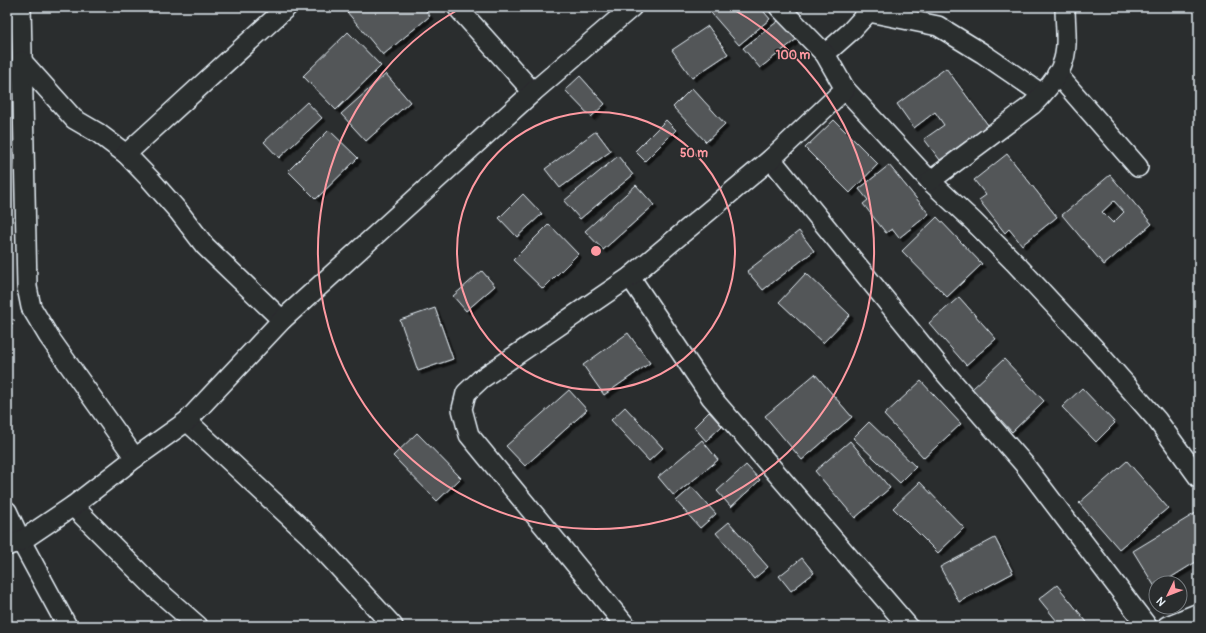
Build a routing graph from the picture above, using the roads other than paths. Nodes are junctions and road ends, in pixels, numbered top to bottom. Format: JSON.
{"nodes":[{"id":1,"x":21,"y":7,"type":"edge"},
{"id":2,"x":287,"y":7,"type":"edge"},
{"id":3,"x":457,"y":7,"type":"edge"},
{"id":4,"x":632,"y":7,"type":"edge"},
{"id":5,"x":779,"y":7,"type":"edge"},
{"id":6,"x":1065,"y":7,"type":"edge"},
{"id":7,"x":871,"y":10,"type":"edge"},
{"id":8,"x":825,"y":54,"type":"junction"},
{"id":9,"x":22,"y":61,"type":"junction"},
{"id":10,"x":1056,"y":74,"type":"junction"},
{"id":11,"x":845,"y":89,"type":"junction"},
{"id":12,"x":533,"y":92,"type":"junction"},
{"id":13,"x":1042,"y":94,"type":"junction"},
{"id":14,"x":126,"y":154,"type":"junction"},
{"id":15,"x":771,"y":160,"type":"junction"},
{"id":16,"x":1138,"y":167,"type":"dead end"},
{"id":17,"x":930,"y":180,"type":"junction"},
{"id":18,"x":630,"y":277,"type":"junction"},
{"id":19,"x":282,"y":320,"type":"junction"},
{"id":20,"x":187,"y":421,"type":"junction"},
{"id":21,"x":135,"y":458,"type":"junction"},
{"id":22,"x":1199,"y":478,"type":"edge"},
{"id":23,"x":73,"y":506,"type":"junction"},
{"id":24,"x":7,"y":510,"type":"edge"},
{"id":25,"x":14,"y":544,"type":"edge"},
{"id":26,"x":1199,"y":613,"type":"edge"},
{"id":27,"x":67,"y":626,"type":"edge"},
{"id":28,"x":198,"y":626,"type":"edge"},
{"id":29,"x":393,"y":626,"type":"edge"},
{"id":30,"x":626,"y":626,"type":"edge"},
{"id":31,"x":908,"y":626,"type":"edge"},
{"id":32,"x":1146,"y":626,"type":"edge"},
{"id":33,"x":1167,"y":626,"type":"edge"}],
"edges":[{"from":1,"to":9,"type":"street"},
{"from":2,"to":14,"type":"street"},
{"from":3,"to":12,"type":"street"},
{"from":4,"to":12,"type":"street"},
{"from":5,"to":8,"type":"street"},
{"from":6,"to":10,"type":"street"},
{"from":7,"to":8,"type":"street"},
{"from":7,"to":13,"type":"street"},
{"from":8,"to":11,"type":"street"},
{"from":9,"to":14,"type":"street"},
{"from":9,"to":21,"type":"street"},
{"from":10,"to":13,"type":"street"},
{"from":10,"to":16,"type":"street"},
{"from":11,"to":15,"type":"street"},
{"from":11,"to":17,"type":"street"},
{"from":12,"to":19,"type":"street"},
{"from":13,"to":17,"type":"street"},
{"from":14,"to":19,"type":"street"},
{"from":15,"to":18,"type":"street"},
{"from":15,"to":32,"type":"street"},
{"from":17,"to":22,"type":"street"},
{"from":18,"to":30,"type":"street"},
{"from":18,"to":31,"type":"street"},
{"from":19,"to":20,"type":"street"},
{"from":20,"to":21,"type":"street"},
{"from":20,"to":29,"type":"street"},
{"from":21,"to":23,"type":"street"},
{"from":23,"to":25,"type":"street"},
{"from":23,"to":28,"type":"street"},
{"from":24,"to":25,"type":"street"},
{"from":25,"to":27,"type":"street"},
{"from":26,"to":33,"type":"street"}]}
